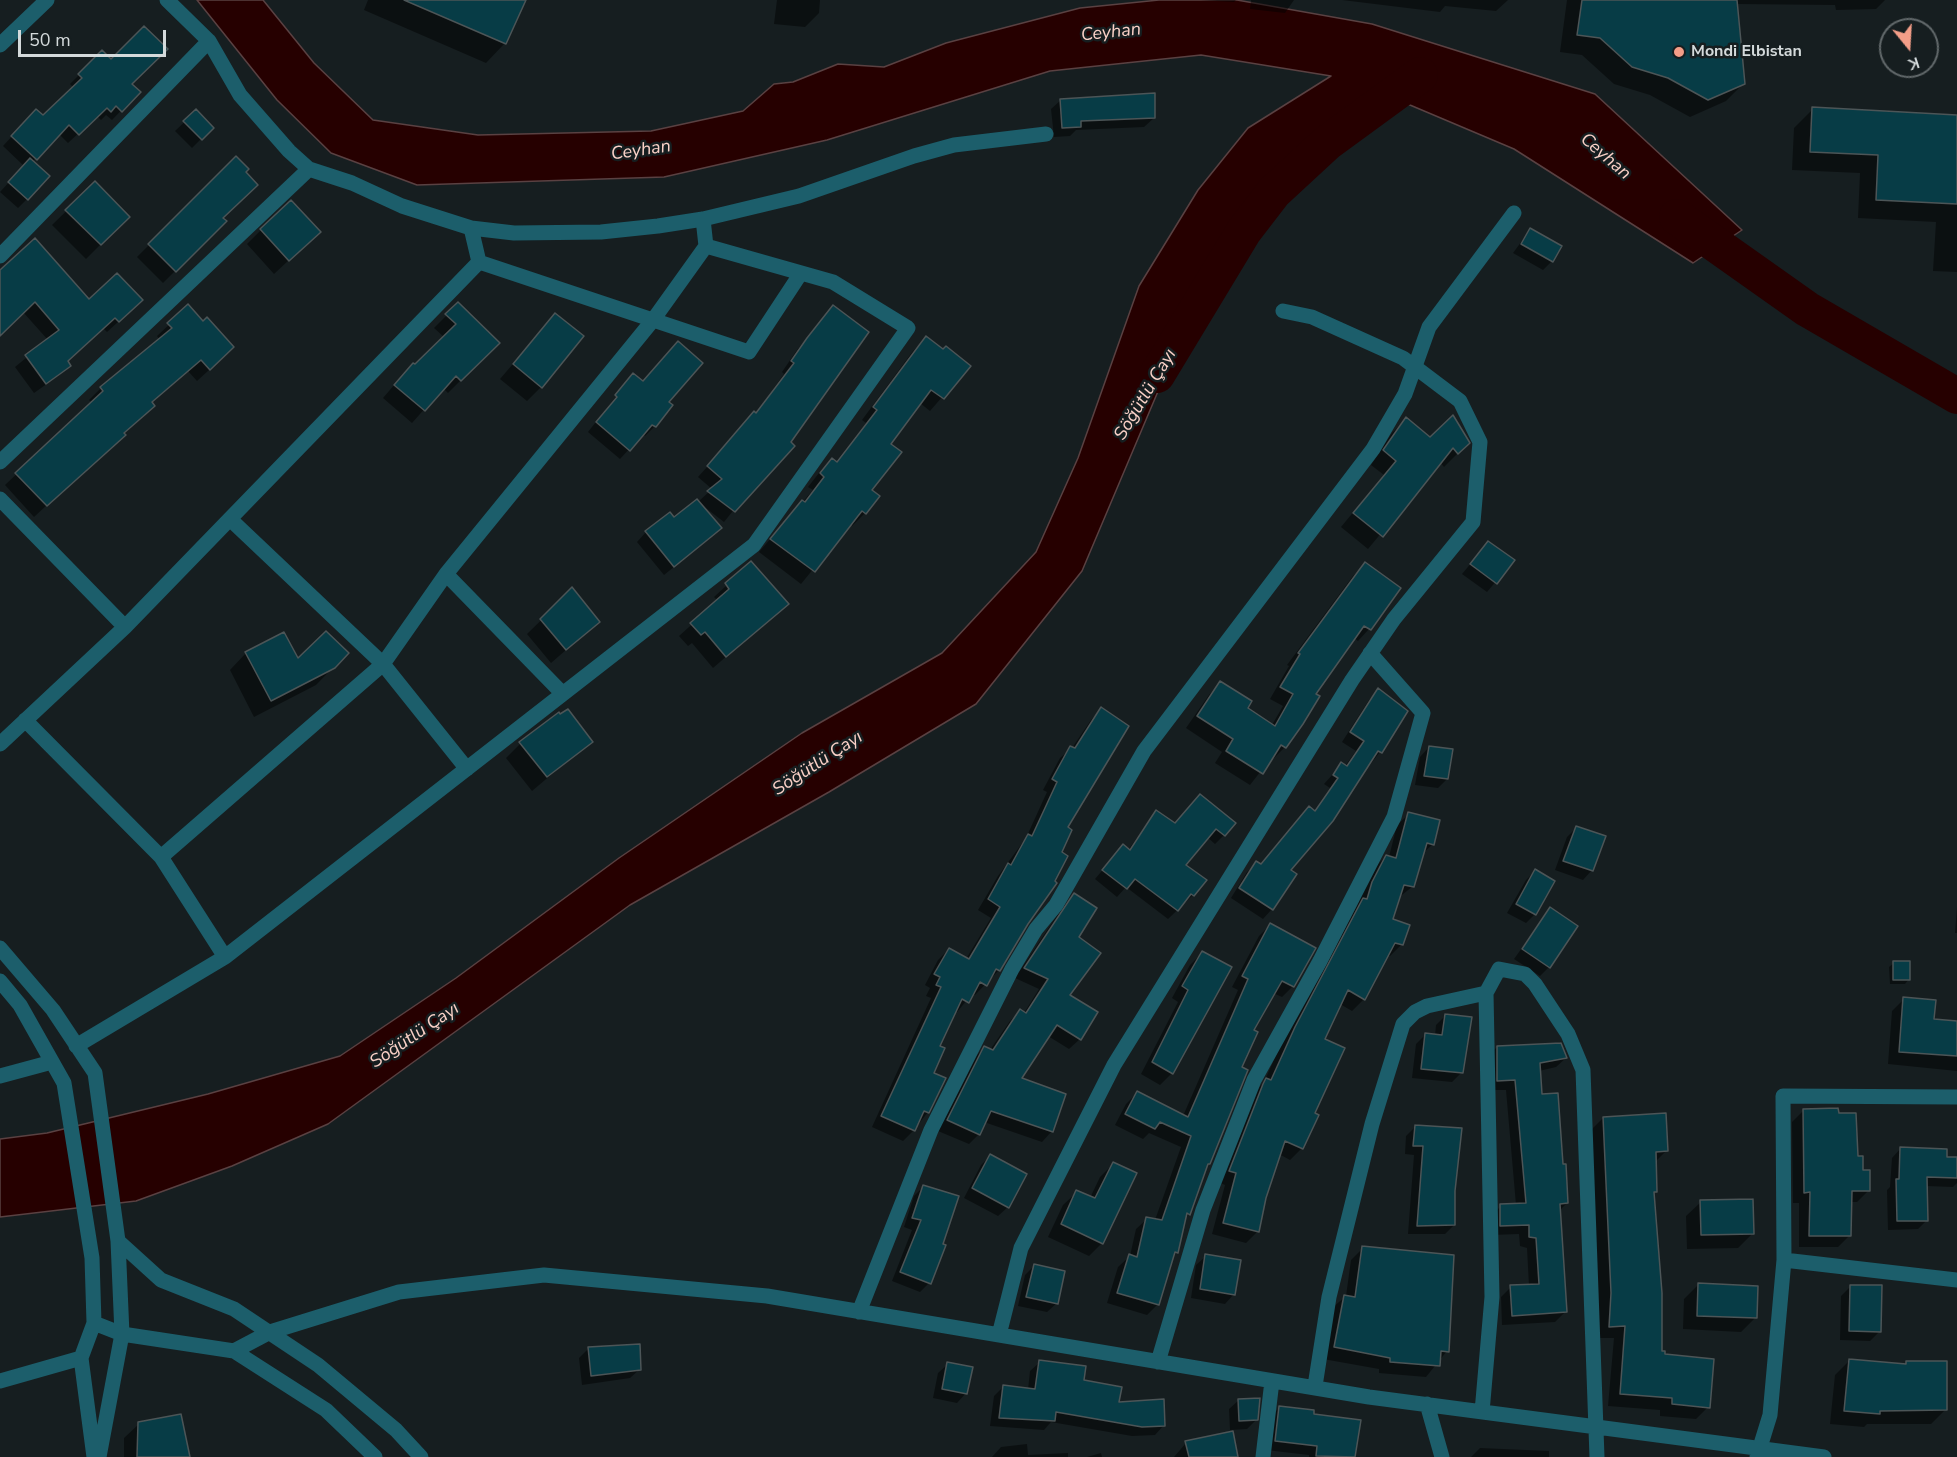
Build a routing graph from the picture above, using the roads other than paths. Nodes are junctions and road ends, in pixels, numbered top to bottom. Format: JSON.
{"nodes":[{"id":1,"x":47,"y":0,"type":"edge"},
{"id":2,"x":168,"y":0,"type":"edge"},
{"id":3,"x":209,"y":41,"type":"junction"},
{"id":4,"x":0,"y":45,"type":"edge"},
{"id":5,"x":1046,"y":134,"type":"dead end"},
{"id":6,"x":309,"y":169,"type":"junction"},
{"id":7,"x":1514,"y":213,"type":"dead end"},
{"id":8,"x":704,"y":219,"type":"junction"},
{"id":9,"x":471,"y":228,"type":"junction"},
{"id":10,"x":706,"y":246,"type":"junction"},
{"id":11,"x":0,"y":256,"type":"edge"},
{"id":12,"x":479,"y":262,"type":"junction"},
{"id":13,"x":801,"y":273,"type":"junction"},
{"id":14,"x":1283,"y":311,"type":"dead end"},
{"id":15,"x":653,"y":320,"type":"junction"},
{"id":16,"x":1414,"y":367,"type":"junction"},
{"id":17,"x":0,"y":462,"type":"edge"},
{"id":18,"x":0,"y":499,"type":"edge"},
{"id":19,"x":231,"y":520,"type":"junction"},
{"id":20,"x":446,"y":574,"type":"junction"},
{"id":21,"x":125,"y":627,"type":"junction"},
{"id":22,"x":1370,"y":653,"type":"junction"},
{"id":23,"x":383,"y":664,"type":"junction"},
{"id":24,"x":563,"y":694,"type":"junction"},
{"id":25,"x":25,"y":720,"type":"junction"},
{"id":26,"x":0,"y":744,"type":"edge"},
{"id":27,"x":467,"y":770,"type":"junction"},
{"id":28,"x":161,"y":857,"type":"junction"},
{"id":29,"x":0,"y":948,"type":"edge"},
{"id":30,"x":225,"y":957,"type":"junction"},
{"id":31,"x":0,"y":981,"type":"edge"},
{"id":32,"x":1486,"y":993,"type":"junction"},
{"id":33,"x":76,"y":1046,"type":"junction"},
{"id":34,"x":52,"y":1062,"type":"junction"},
{"id":35,"x":0,"y":1076,"type":"edge"},
{"id":36,"x":1957,"y":1097,"type":"edge"},
{"id":37,"x":117,"y":1240,"type":"junction"},
{"id":38,"x":1784,"y":1260,"type":"junction"},
{"id":39,"x":1957,"y":1280,"type":"edge"},
{"id":40,"x":859,"y":1312,"type":"junction"},
{"id":41,"x":94,"y":1323,"type":"junction"},
{"id":42,"x":270,"y":1332,"type":"junction"},
{"id":43,"x":122,"y":1334,"type":"junction"},
{"id":44,"x":999,"y":1335,"type":"junction"},
{"id":45,"x":234,"y":1351,"type":"junction"},
{"id":46,"x":81,"y":1358,"type":"junction"},
{"id":47,"x":1158,"y":1362,"type":"junction"},
{"id":48,"x":0,"y":1381,"type":"edge"},
{"id":49,"x":1272,"y":1381,"type":"junction"},
{"id":50,"x":1315,"y":1386,"type":"junction"},
{"id":51,"x":1427,"y":1404,"type":"junction"},
{"id":52,"x":1482,"y":1412,"type":"junction"},
{"id":53,"x":1596,"y":1427,"type":"junction"},
{"id":54,"x":1758,"y":1453,"type":"edge"},
{"id":55,"x":97,"y":1457,"type":"edge"},
{"id":56,"x":375,"y":1457,"type":"edge"},
{"id":57,"x":421,"y":1457,"type":"edge"},
{"id":58,"x":1263,"y":1457,"type":"edge"},
{"id":59,"x":1442,"y":1457,"type":"edge"},
{"id":60,"x":1597,"y":1457,"type":"edge"},
{"id":61,"x":1824,"y":1457,"type":"edge"}],
"edges":[{"from":1,"to":4,"type":"street"},
{"from":2,"to":3,"type":"street"},
{"from":3,"to":6,"type":"street"},
{"from":3,"to":11,"type":"street"},
{"from":5,"to":8,"type":"street"},
{"from":6,"to":9,"type":"street"},
{"from":6,"to":17,"type":"street"},
{"from":7,"to":16,"type":"street"},
{"from":8,"to":9,"type":"street"},
{"from":8,"to":10,"type":"street"},
{"from":9,"to":12,"type":"street"},
{"from":10,"to":13,"type":"street"},
{"from":10,"to":15,"type":"street"},
{"from":12,"to":15,"type":"street"},
{"from":12,"to":19,"type":"street"},
{"from":13,"to":15,"type":"street"},
{"from":13,"to":24,"type":"street"},
{"from":14,"to":16,"type":"street"},
{"from":15,"to":20,"type":"street"},
{"from":16,"to":22,"type":"street"},
{"from":16,"to":40,"type":"street"},
{"from":18,"to":21,"type":"street"},
{"from":19,"to":21,"type":"street"},
{"from":19,"to":23,"type":"street"},
{"from":20,"to":23,"type":"street"},
{"from":20,"to":24,"type":"street"},
{"from":21,"to":25,"type":"street"},
{"from":22,"to":44,"type":"street"},
{"from":22,"to":47,"type":"street"},
{"from":23,"to":27,"type":"street"},
{"from":23,"to":28,"type":"street"},
{"from":24,"to":27,"type":"street"},
{"from":25,"to":26,"type":"street"},
{"from":25,"to":28,"type":"street"},
{"from":27,"to":30,"type":"street"},
{"from":28,"to":30,"type":"street"},
{"from":29,"to":33,"type":"street"},
{"from":30,"to":33,"type":"street"},
{"from":31,"to":34,"type":"street"},
{"from":32,"to":50,"type":"street"},
{"from":32,"to":52,"type":"street"},
{"from":32,"to":53,"type":"street"},
{"from":33,"to":37,"type":"street"},
{"from":34,"to":35,"type":"street"},
{"from":34,"to":41,"type":"street"},
{"from":36,"to":38,"type":"street"},
{"from":37,"to":42,"type":"street"},
{"from":37,"to":43,"type":"street"},
{"from":38,"to":39,"type":"street"},
{"from":38,"to":54,"type":"street"},
{"from":40,"to":42,"type":"street"},
{"from":40,"to":44,"type":"street"},
{"from":41,"to":43,"type":"street"},
{"from":41,"to":46,"type":"street"},
{"from":42,"to":45,"type":"street"},
{"from":42,"to":57,"type":"street"},
{"from":43,"to":45,"type":"street"},
{"from":43,"to":55,"type":"street"},
{"from":44,"to":47,"type":"street"},
{"from":45,"to":56,"type":"street"},
{"from":46,"to":48,"type":"street"},
{"from":46,"to":55,"type":"street"},
{"from":47,"to":49,"type":"street"},
{"from":49,"to":50,"type":"street"},
{"from":49,"to":58,"type":"street"},
{"from":50,"to":51,"type":"street"},
{"from":51,"to":52,"type":"street"},
{"from":51,"to":59,"type":"street"},
{"from":52,"to":53,"type":"street"},
{"from":53,"to":54,"type":"street"},
{"from":53,"to":60,"type":"street"},
{"from":54,"to":61,"type":"street"}]}
